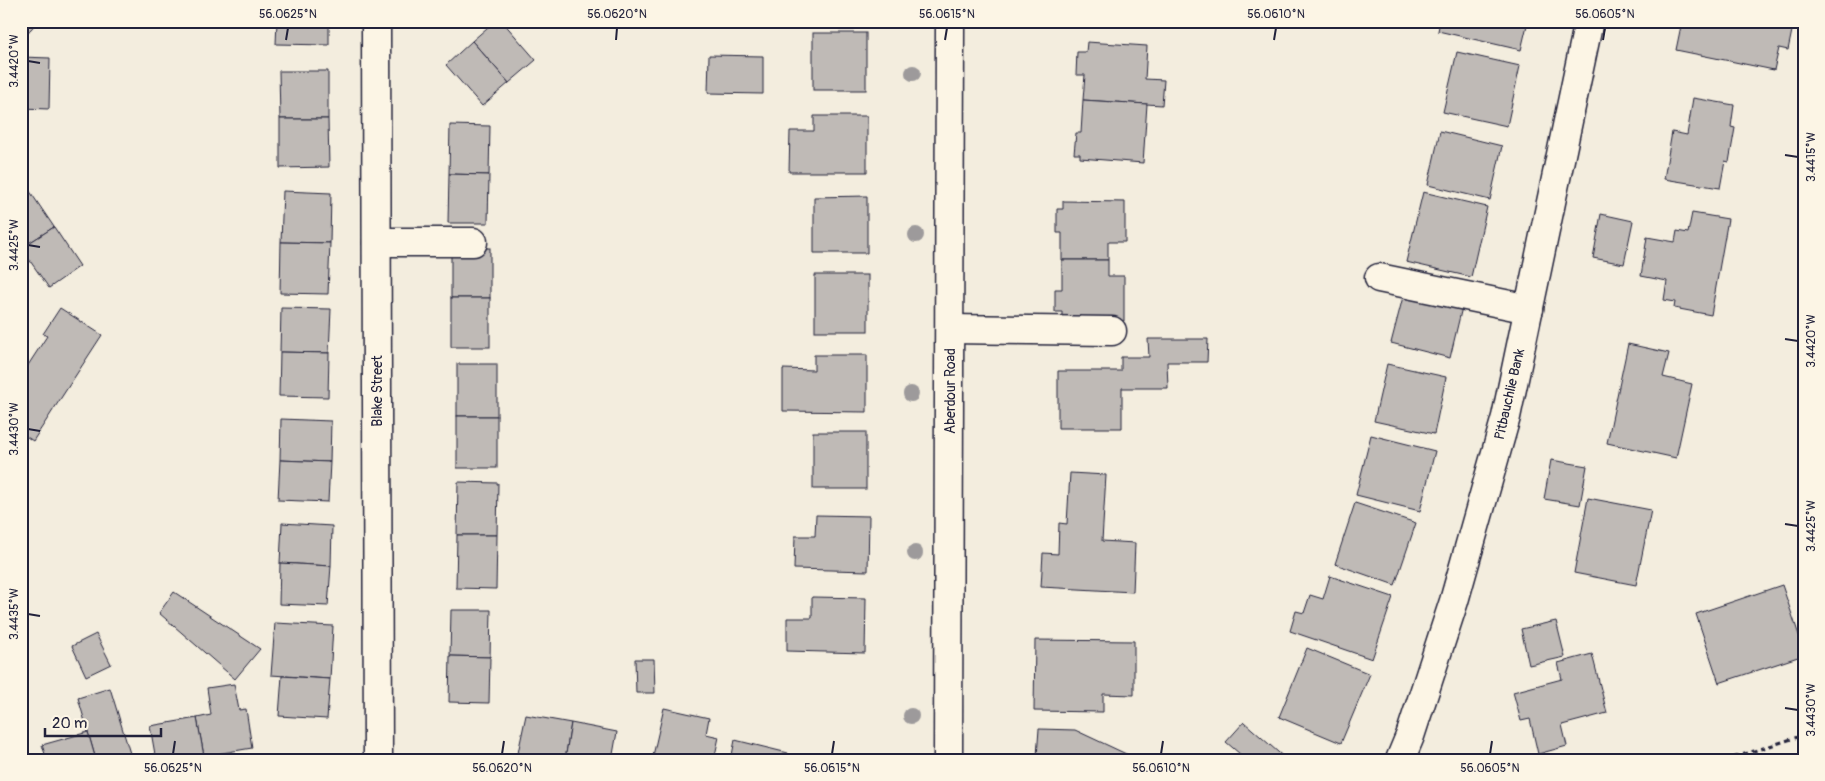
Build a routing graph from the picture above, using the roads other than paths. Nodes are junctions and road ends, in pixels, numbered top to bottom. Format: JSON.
{"nodes":[{"id":1,"x":376,"y":21,"type":"edge"},
{"id":2,"x":950,"y":21,"type":"edge"},
{"id":3,"x":1589,"y":21,"type":"edge"},
{"id":4,"x":377,"y":242,"type":"junction"},
{"id":5,"x":473,"y":242,"type":"dead end"},
{"id":6,"x":1379,"y":278,"type":"dead end"},
{"id":7,"x":1528,"y":309,"type":"junction"},
{"id":8,"x":950,"y":329,"type":"junction"},
{"id":9,"x":1112,"y":332,"type":"dead end"},
{"id":10,"x":378,"y":760,"type":"edge"},
{"id":11,"x":948,"y":760,"type":"edge"},
{"id":12,"x":1400,"y":760,"type":"edge"}],
"edges":[{"from":1,"to":4,"type":"street","name":"Blake Street"},
{"from":2,"to":8,"type":"street","name":"Aberdour Road"},
{"from":3,"to":7,"type":"street","name":"Pitbauchlie Bank"},
{"from":4,"to":5,"type":"street"},
{"from":4,"to":10,"type":"street","name":"Blake Street"},
{"from":6,"to":7,"type":"street"},
{"from":7,"to":12,"type":"street","name":"Pitbauchlie Bank"},
{"from":8,"to":9,"type":"street"},
{"from":8,"to":11,"type":"street","name":"Aberdour Road"}]}
